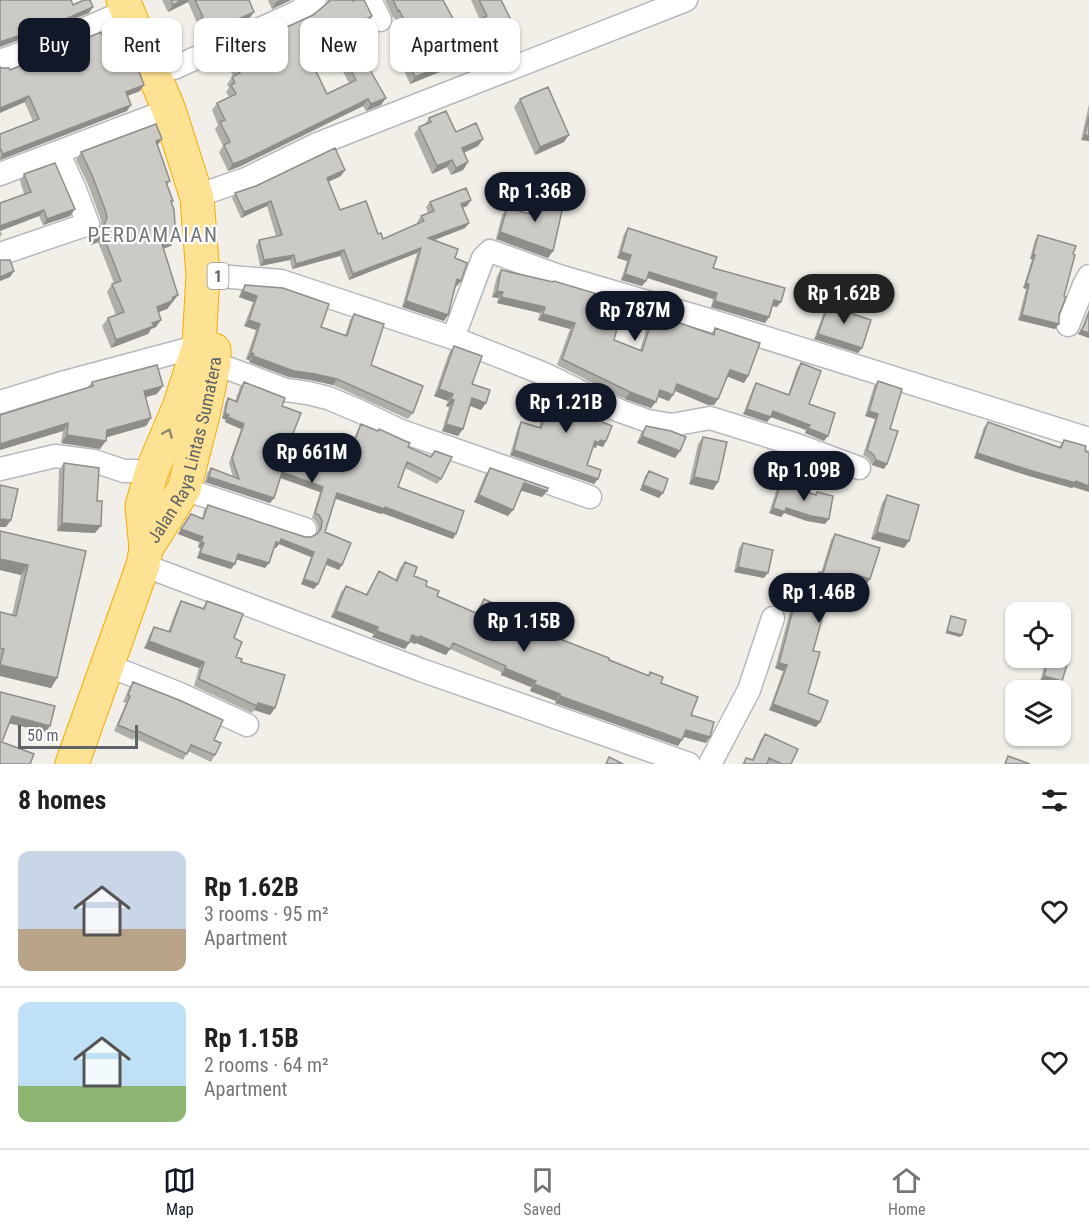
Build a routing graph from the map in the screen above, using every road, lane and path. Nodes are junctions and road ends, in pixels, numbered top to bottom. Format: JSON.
{"nodes":[{"id":1,"x":315,"y":0,"type":"edge"},
{"id":2,"x":370,"y":0,"type":"edge"},
{"id":3,"x":686,"y":0,"type":"edge"},
{"id":4,"x":132,"y":3,"type":"edge"},
{"id":5,"x":142,"y":18,"type":"edge"},
{"id":6,"x":380,"y":20,"type":"dead end"},
{"id":7,"x":0,"y":61,"type":"edge"},
{"id":8,"x":182,"y":64,"type":"edge"},
{"id":9,"x":175,"y":72,"type":"edge"},
{"id":10,"x":170,"y":110,"type":"junction"},
{"id":11,"x":58,"y":153,"type":"junction"},
{"id":12,"x":0,"y":174,"type":"edge"},
{"id":13,"x":208,"y":192,"type":"junction"},
{"id":14,"x":0,"y":254,"type":"edge"},
{"id":15,"x":218,"y":276,"type":"junction"},
{"id":16,"x":1089,"y":276,"type":"edge"},
{"id":17,"x":1068,"y":325,"type":"dead end"},
{"id":18,"x":453,"y":338,"type":"junction"},
{"id":19,"x":206,"y":354,"type":"junction"},
{"id":20,"x":0,"y":402,"type":"edge"},
{"id":21,"x":1089,"y":439,"type":"edge"},
{"id":22,"x":859,"y":468,"type":"dead end"},
{"id":23,"x":0,"y":469,"type":"edge"},
{"id":24,"x":152,"y":471,"type":"junction"},
{"id":25,"x":184,"y":489,"type":"junction"},
{"id":26,"x":590,"y":497,"type":"dead end"},
{"id":27,"x":305,"y":529,"type":"dead end"},
{"id":28,"x":145,"y":557,"type":"junction"},
{"id":29,"x":772,"y":618,"type":"dead end"},
{"id":30,"x":107,"y":665,"type":"junction"},
{"id":31,"x":247,"y":725,"type":"dead end"},
{"id":32,"x":72,"y":764,"type":"edge"},
{"id":33,"x":689,"y":764,"type":"edge"},
{"id":34,"x":710,"y":764,"type":"edge"}],
"edges":[{"from":1,"to":8,"type":"street"},
{"from":2,"to":6,"type":"street"},
{"from":3,"to":13,"type":"street"},
{"from":4,"to":5,"type":"highway","name":"Jalan Raya Lintas Sumatera","number":"1"},
{"from":4,"to":7,"type":"street"},
{"from":4,"to":10,"type":"highway","name":"Jalan Raya Lintas Sumatera","number":"1"},
{"from":9,"to":13,"type":"highway","name":"Jalan Raya Lintas Sumatera","number":"1"},
{"from":10,"to":11,"type":"street"},
{"from":10,"to":19,"type":"highway","name":"Jalan Raya Lintas Sumatera","number":"1"},
{"from":11,"to":12,"type":"street"},
{"from":11,"to":14,"type":"street"},
{"from":13,"to":15,"type":"highway","name":"Jalan Raya Lintas Sumatera","number":"1"},
{"from":15,"to":18,"type":"street"},
{"from":15,"to":19,"type":"highway","name":"Jalan Raya Lintas Sumatera","number":"1"},
{"from":16,"to":17,"type":"street"},
{"from":18,"to":21,"type":"street"},
{"from":18,"to":22,"type":"street"},
{"from":19,"to":20,"type":"street"},
{"from":24,"to":19,"type":"highway","name":"Jalan Raya Lintas Sumatera","number":"1","one_way":true},
{"from":19,"to":25,"type":"highway","name":"Jalan Raya Lintas Sumatera","number":"1"},
{"from":19,"to":26,"type":"street"},
{"from":23,"to":24,"type":"street"},
{"from":24,"to":28,"type":"highway","name":"Jalan Raya Lintas Sumatera","number":"1"},
{"from":25,"to":27,"type":"street"},
{"from":25,"to":28,"type":"highway","name":"Jalan Raya Lintas Sumatera","number":"1"},
{"from":28,"to":30,"type":"highway","name":"Jalan Raya Lintas Sumatera","number":"1"},
{"from":28,"to":33,"type":"street"},
{"from":29,"to":34,"type":"street"},
{"from":30,"to":31,"type":"street"},
{"from":30,"to":32,"type":"highway","name":"Jalan Raya Lintas Sumatera","number":"1"}]}
